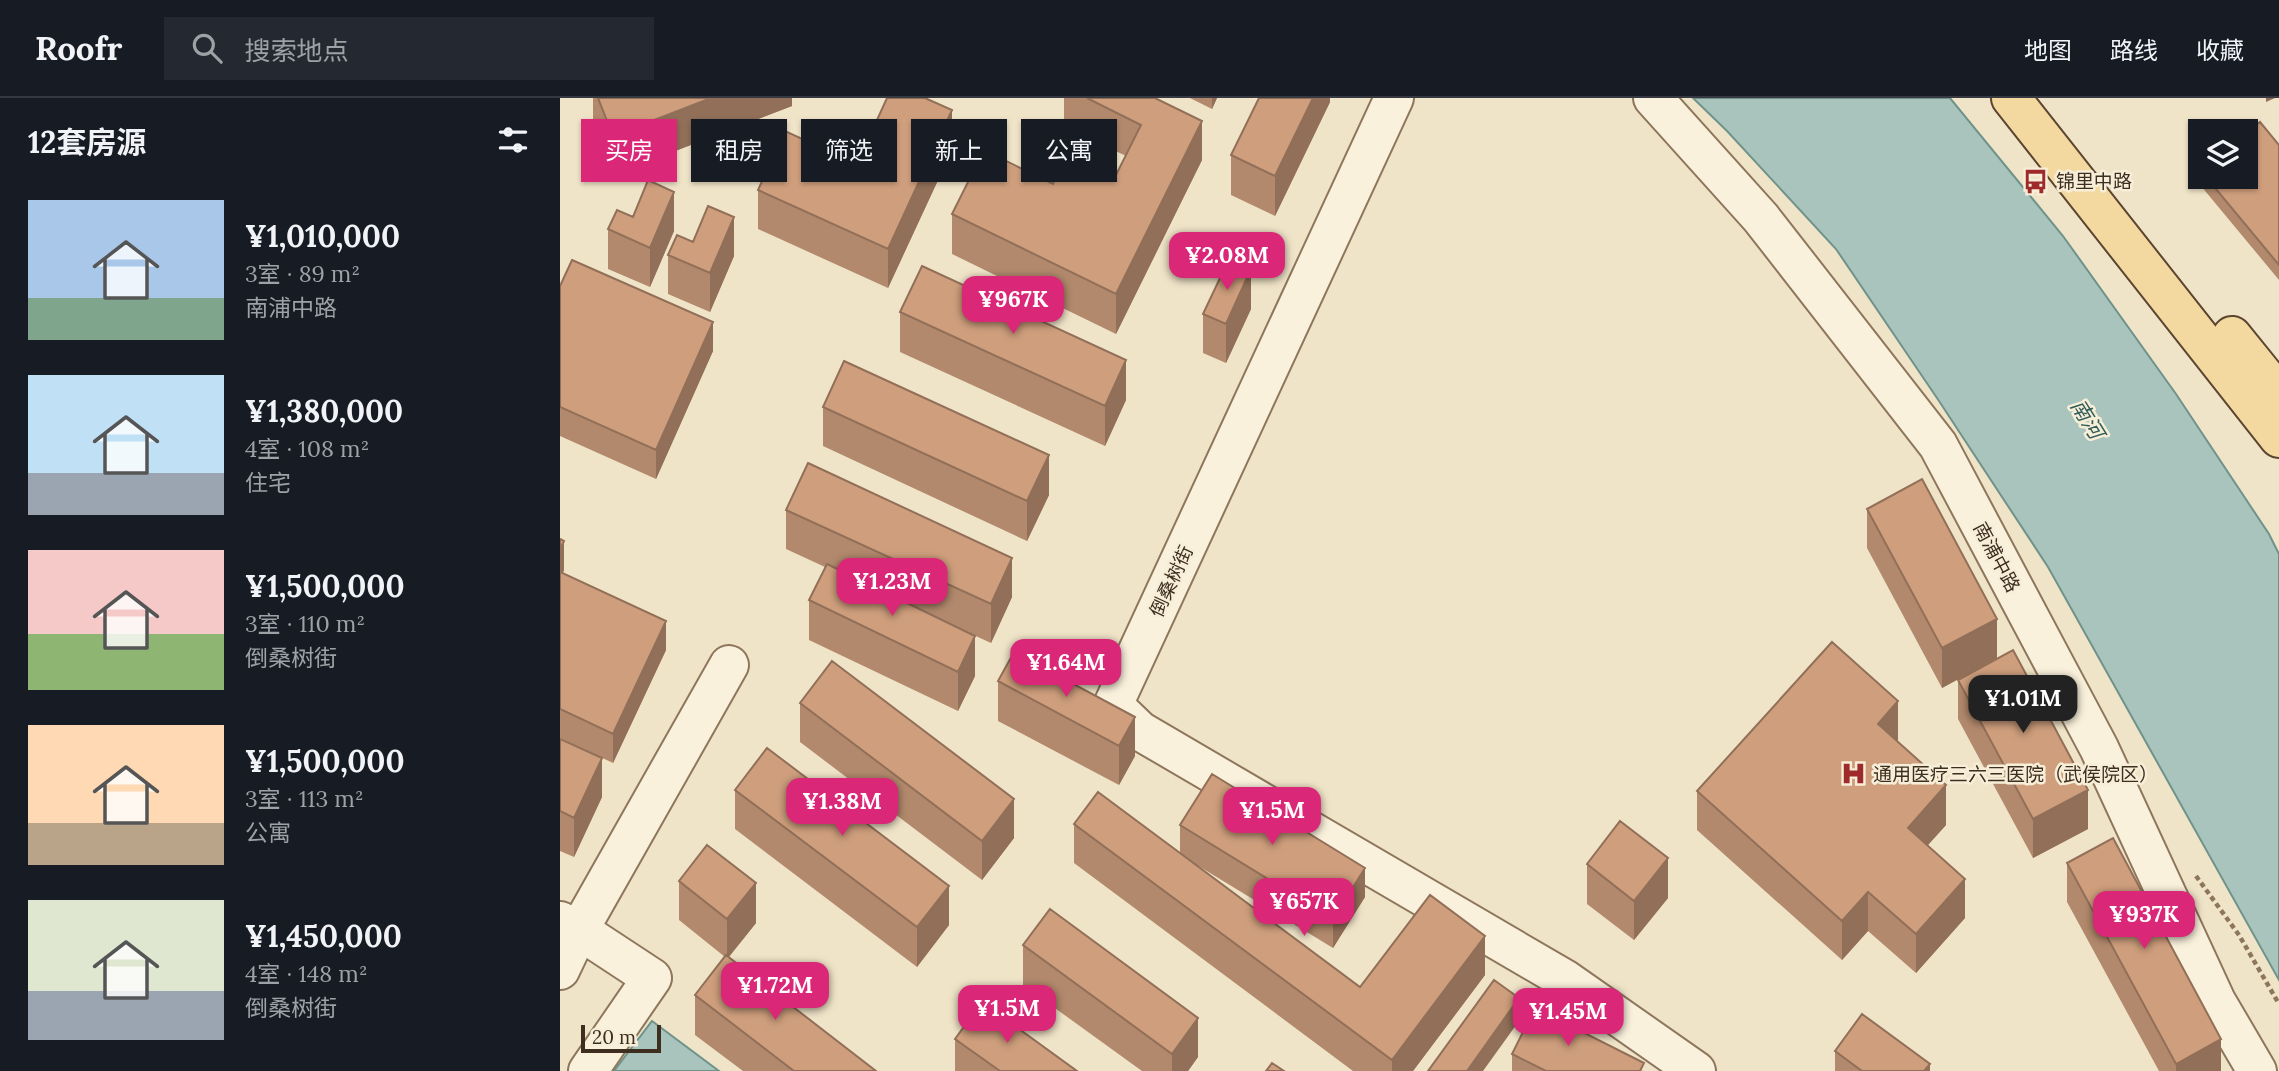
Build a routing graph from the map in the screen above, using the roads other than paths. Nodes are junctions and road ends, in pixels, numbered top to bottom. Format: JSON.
{"nodes":[{"id":1,"x":1394,"y":98,"type":"edge"},
{"id":2,"x":1653,"y":98,"type":"edge"},
{"id":3,"x":2011,"y":98,"type":"edge"},
{"id":4,"x":2041,"y":98,"type":"edge"},
{"id":5,"x":2279,"y":394,"type":"edge"},
{"id":6,"x":2279,"y":438,"type":"edge"},
{"id":7,"x":729,"y":665,"type":"dead end"},
{"id":8,"x":570,"y":926,"type":"edge"},
{"id":9,"x":560,"y":970,"type":"edge"},
{"id":10,"x":588,"y":1071,"type":"edge"},
{"id":11,"x":1696,"y":1071,"type":"edge"},
{"id":12,"x":2257,"y":1071,"type":"edge"}],
"edges":[{"from":1,"to":11,"type":"street","name":"倒桑树街"},
{"from":2,"to":12,"type":"street","name":"南浦中路"},
{"from":3,"to":6,"type":"main road"},
{"from":4,"to":5,"type":"main road"},
{"from":7,"to":8,"type":"street"},
{"from":8,"to":9,"type":"street"},
{"from":8,"to":10,"type":"street"}]}
